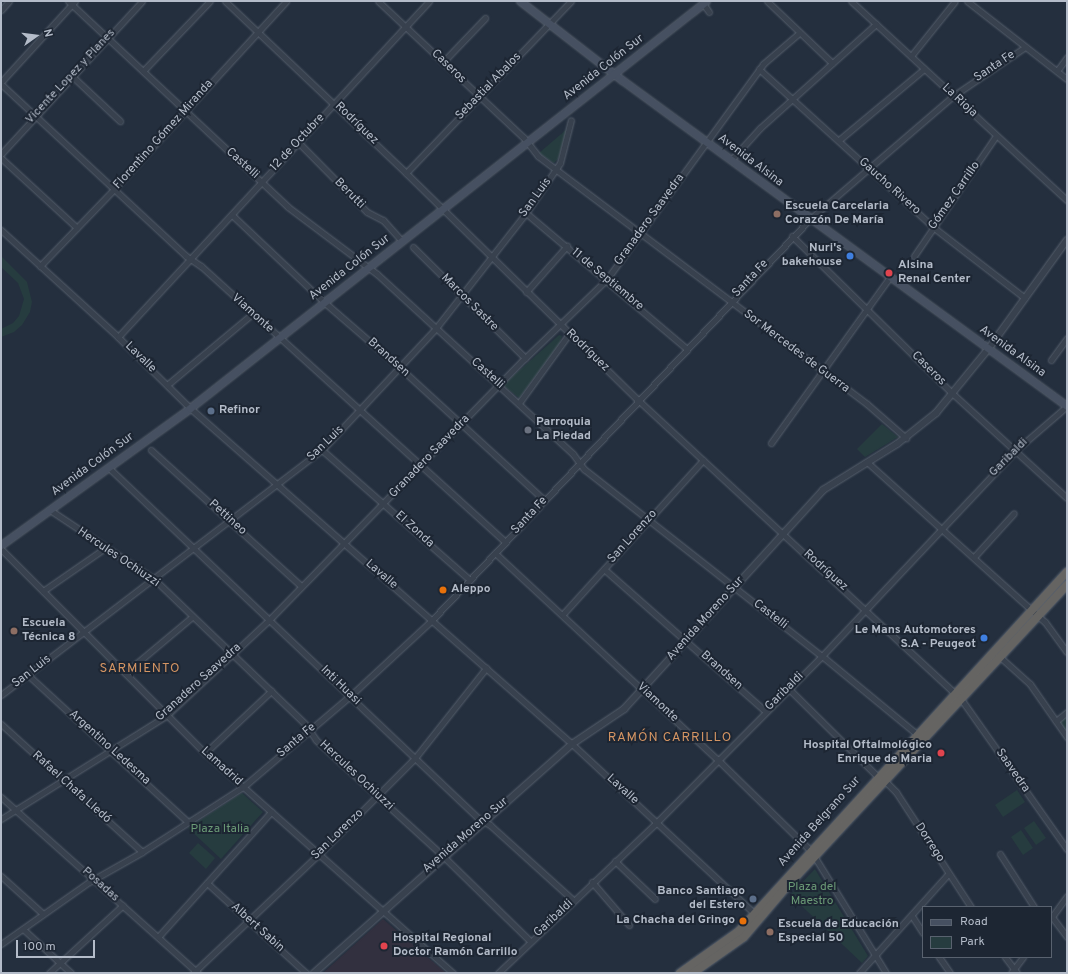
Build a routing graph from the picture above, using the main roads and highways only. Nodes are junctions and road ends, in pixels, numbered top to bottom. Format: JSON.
{"nodes":[{"id":1,"x":520,"y":1,"type":"edge"},
{"id":2,"x":704,"y":2,"type":"edge"},
{"id":3,"x":614,"y":74,"type":"junction"},
{"id":4,"x":1067,"y":406,"type":"edge"},
{"id":5,"x":1,"y":545,"type":"edge"},
{"id":6,"x":1067,"y":572,"type":"edge"},
{"id":7,"x":1067,"y":584,"type":"edge"},
{"id":8,"x":1035,"y":614,"type":"junction"},
{"id":9,"x":958,"y":697,"type":"junction"},
{"id":10,"x":882,"y":779,"type":"junction"},
{"id":11,"x":814,"y":854,"type":"junction"},
{"id":12,"x":680,"y":973,"type":"edge"},
{"id":13,"x":693,"y":973,"type":"edge"}],
"edges":[{"from":1,"to":3,"type":"main road","name":"Avenida Alsina"},
{"from":2,"to":3,"type":"main road","name":"Avenida Colón Sur"},
{"from":3,"to":4,"type":"main road","name":"Avenida Alsina"},
{"from":3,"to":5,"type":"main road","name":"Avenida Colón Sur"},
{"from":6,"to":8,"type":"highway","name":"Avenida Belgrano Sur"},
{"from":7,"to":8,"type":"highway","name":"Avenida Belgrano Sur"},
{"from":8,"to":9,"type":"highway","name":"Avenida Belgrano Sur"},
{"from":8,"to":9,"type":"highway","name":"Avenida Belgrano Sur"},
{"from":9,"to":10,"type":"highway","name":"Avenida Belgrano Sur"},
{"from":9,"to":10,"type":"highway","name":"Avenida Belgrano Sur"},
{"from":10,"to":11,"type":"highway","name":"Avenida Belgrano Sur"},
{"from":11,"to":12,"type":"highway","name":"Avenida Belgrano Sur"},
{"from":11,"to":13,"type":"highway","name":"Avenida Belgrano Sur"}]}
